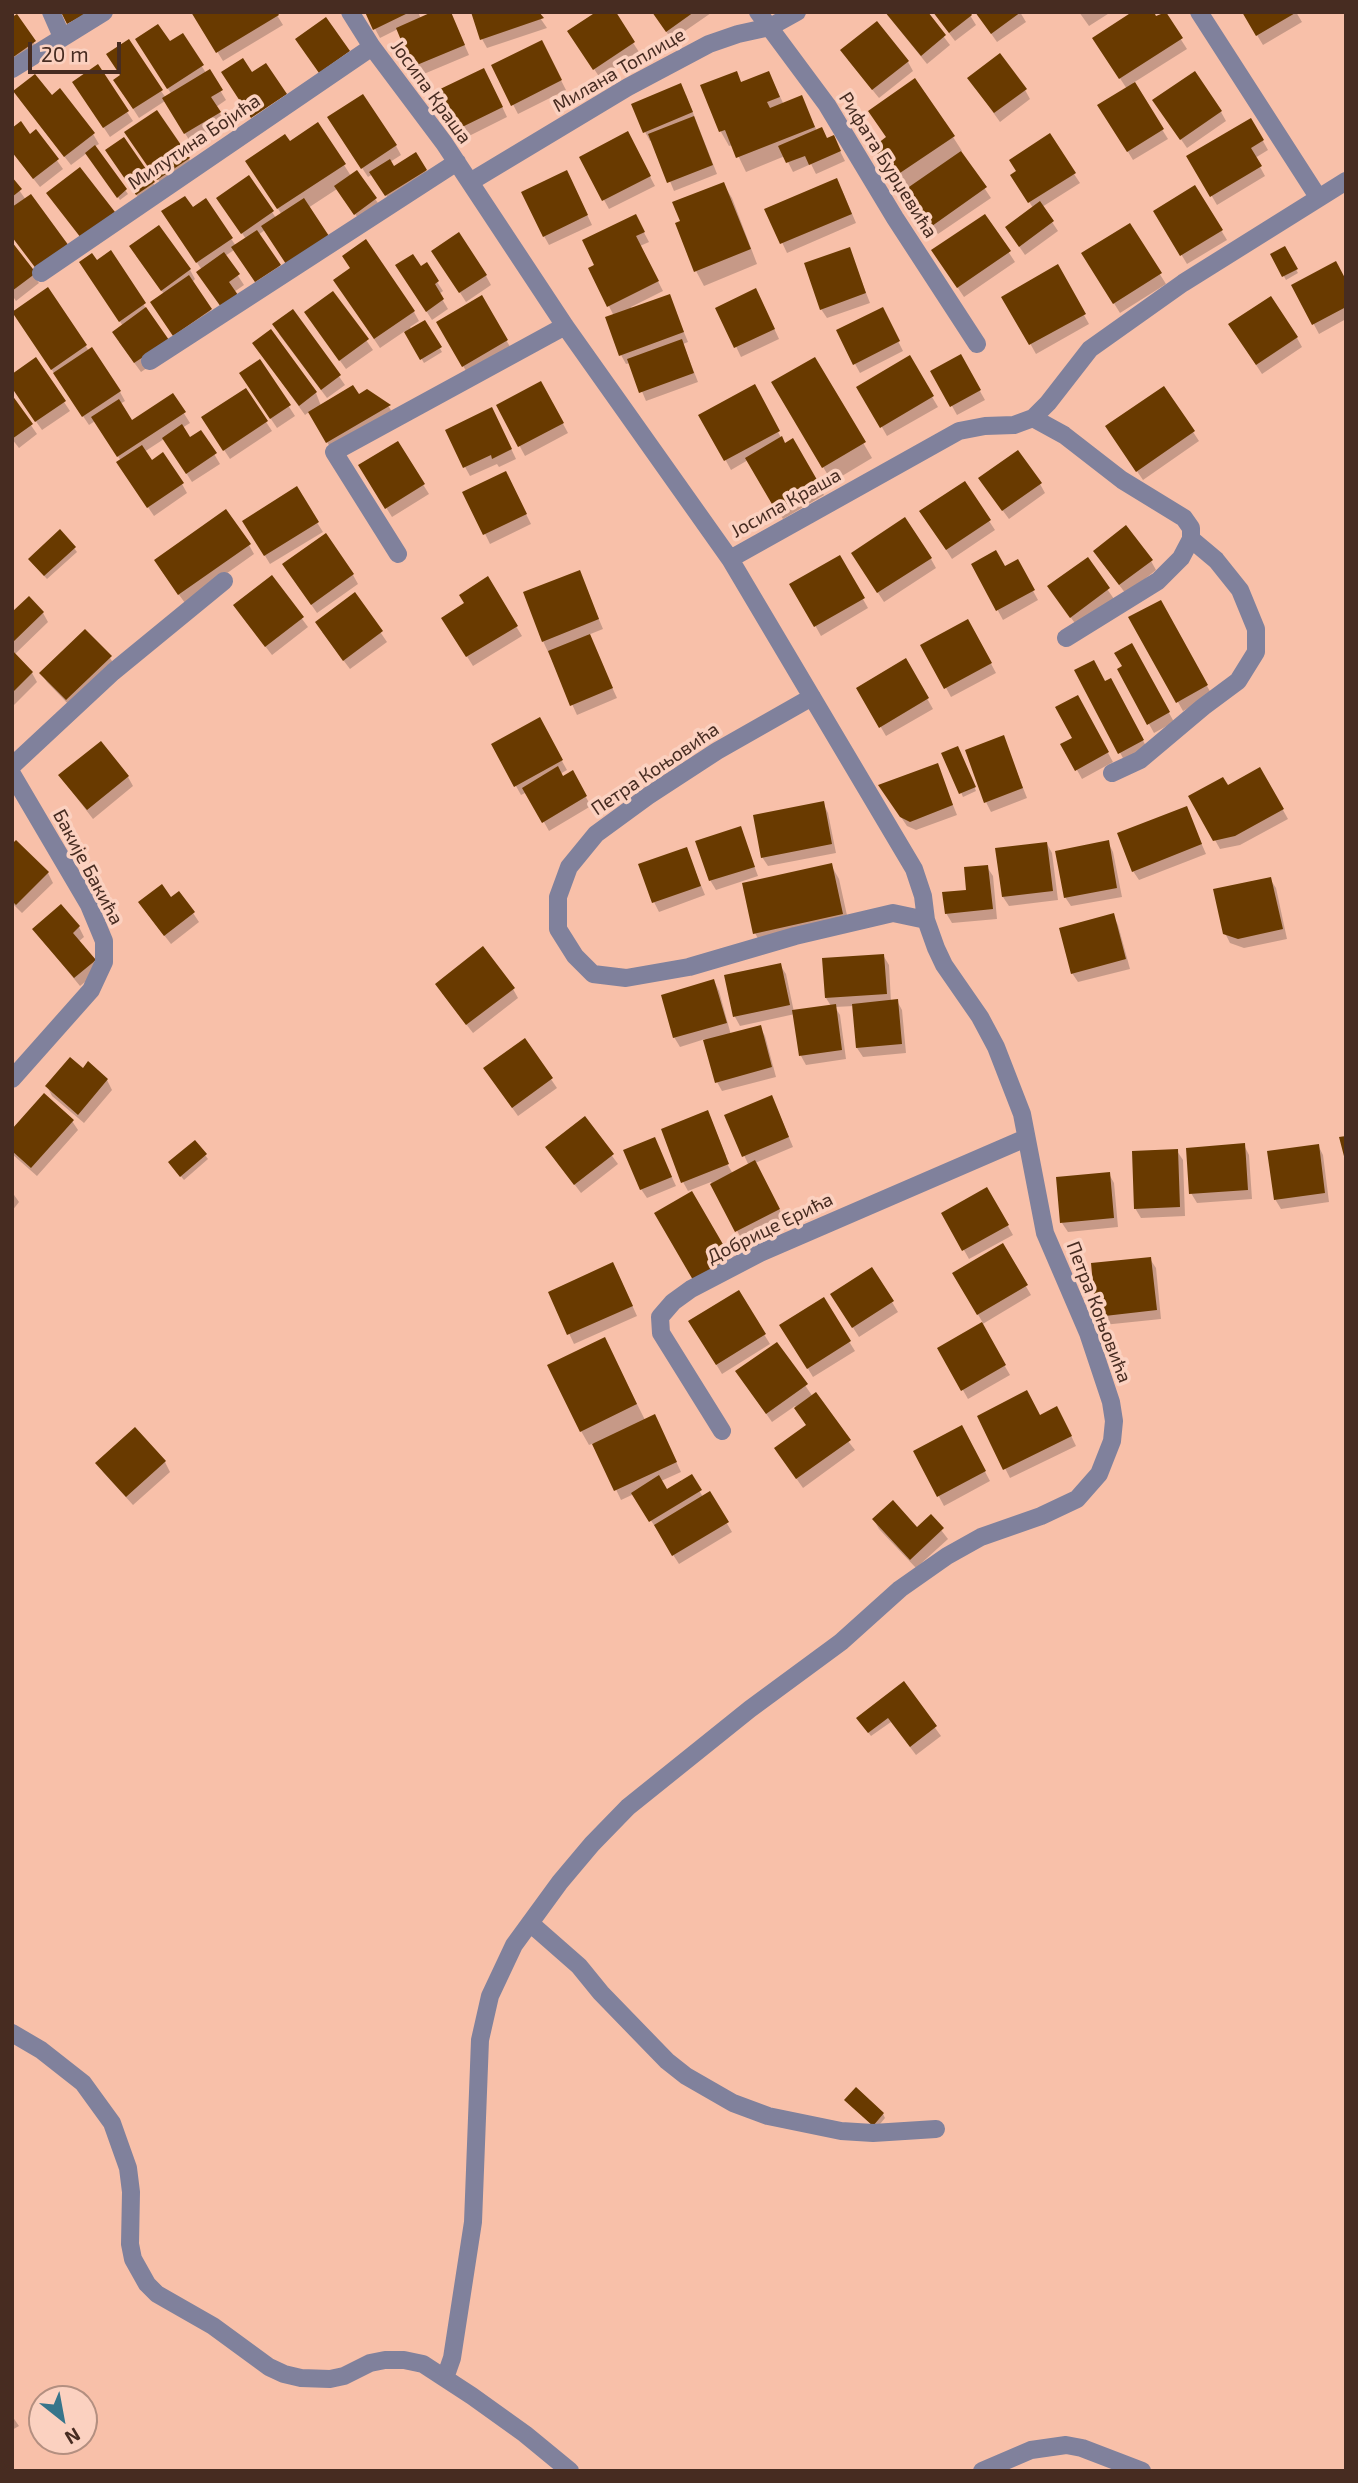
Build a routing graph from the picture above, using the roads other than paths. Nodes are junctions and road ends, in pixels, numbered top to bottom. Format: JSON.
{"nodes":[{"id":1,"x":51,"y":12,"type":"edge"},
{"id":2,"x":104,"y":12,"type":"edge"},
{"id":3,"x":350,"y":12,"type":"edge"},
{"id":4,"x":758,"y":12,"type":"edge"},
{"id":5,"x":797,"y":12,"type":"edge"},
{"id":6,"x":1199,"y":12,"type":"edge"},
{"id":7,"x":770,"y":27,"type":"junction"},
{"id":8,"x":62,"y":37,"type":"junction"},
{"id":9,"x":372,"y":47,"type":"junction"},
{"id":10,"x":12,"y":69,"type":"edge"},
{"id":11,"x":457,"y":162,"type":"junction"},
{"id":12,"x":1346,"y":181,"type":"edge"},
{"id":13,"x":470,"y":183,"type":"junction"},
{"id":14,"x":1318,"y":197,"type":"junction"},
{"id":15,"x":41,"y":273,"type":"dead end"},
{"id":16,"x":565,"y":326,"type":"junction"},
{"id":17,"x":977,"y":344,"type":"dead end"},
{"id":18,"x":150,"y":361,"type":"dead end"},
{"id":19,"x":1033,"y":418,"type":"junction"},
{"id":20,"x":1191,"y":539,"type":"junction"},
{"id":21,"x":398,"y":554,"type":"dead end"},
{"id":22,"x":730,"y":559,"type":"junction"},
{"id":23,"x":224,"y":580,"type":"dead end"},
{"id":24,"x":1066,"y":638,"type":"dead end"},
{"id":25,"x":812,"y":697,"type":"junction"},
{"id":26,"x":12,"y":766,"type":"edge"},
{"id":27,"x":1112,"y":773,"type":"dead end"},
{"id":28,"x":12,"y":774,"type":"edge"},
{"id":29,"x":926,"y":920,"type":"junction"},
{"id":30,"x":12,"y":1079,"type":"edge"},
{"id":31,"x":1026,"y":1138,"type":"junction"},
{"id":32,"x":722,"y":1431,"type":"dead end"},
{"id":33,"x":530,"y":1923,"type":"junction"},
{"id":34,"x":12,"y":2034,"type":"edge"},
{"id":35,"x":936,"y":2129,"type":"dead end"},
{"id":36,"x":445,"y":2378,"type":"junction"},
{"id":37,"x":570,"y":2471,"type":"edge"},
{"id":38,"x":982,"y":2471,"type":"edge"},
{"id":39,"x":1142,"y":2471,"type":"edge"}],
"edges":[{"from":1,"to":8,"type":"street"},
{"from":2,"to":8,"type":"street"},
{"from":3,"to":9,"type":"street","name":"Јосипа Краша"},
{"from":4,"to":7,"type":"street","name":"Рифата Бурџевића"},
{"from":5,"to":7,"type":"street","name":"Милана Топлице"},
{"from":6,"to":14,"type":"street"},
{"from":7,"to":13,"type":"street","name":"Милана Топлице"},
{"from":7,"to":17,"type":"street","name":"Рифата Бурџевића"},
{"from":8,"to":10,"type":"street"},
{"from":9,"to":11,"type":"street","name":"Јосипа Краша"},
{"from":9,"to":15,"type":"street","name":"Милутина Бојића"},
{"from":11,"to":13,"type":"street","name":"Јосипа Краша"},
{"from":11,"to":18,"type":"street"},
{"from":12,"to":14,"type":"street"},
{"from":13,"to":16,"type":"street","name":"Јосипа Краша"},
{"from":14,"to":19,"type":"street"},
{"from":16,"to":21,"type":"street"},
{"from":16,"to":22,"type":"street","name":"Јосипа Краша"},
{"from":19,"to":20,"type":"street"},
{"from":19,"to":22,"type":"street","name":"Јосипа Краша"},
{"from":20,"to":24,"type":"street"},
{"from":20,"to":27,"type":"street"},
{"from":22,"to":25,"type":"street","name":"Петра Коњовића"},
{"from":23,"to":26,"type":"street"},
{"from":25,"to":29,"type":"street","name":"Петра Коњовића"},
{"from":25,"to":29,"type":"street","name":"Петра Коњовића"},
{"from":28,"to":30,"type":"street","name":"Бакије Бакића"},
{"from":29,"to":31,"type":"street","name":"Петра Коњовића"},
{"from":31,"to":32,"type":"street","name":"Добрице Ерића"},
{"from":31,"to":33,"type":"street","name":"Петра Коњовића"},
{"from":33,"to":35,"type":"street"},
{"from":33,"to":36,"type":"street","name":"Петра Коњовића"},
{"from":34,"to":36,"type":"street"},
{"from":36,"to":37,"type":"street"},
{"from":38,"to":39,"type":"street"}]}
